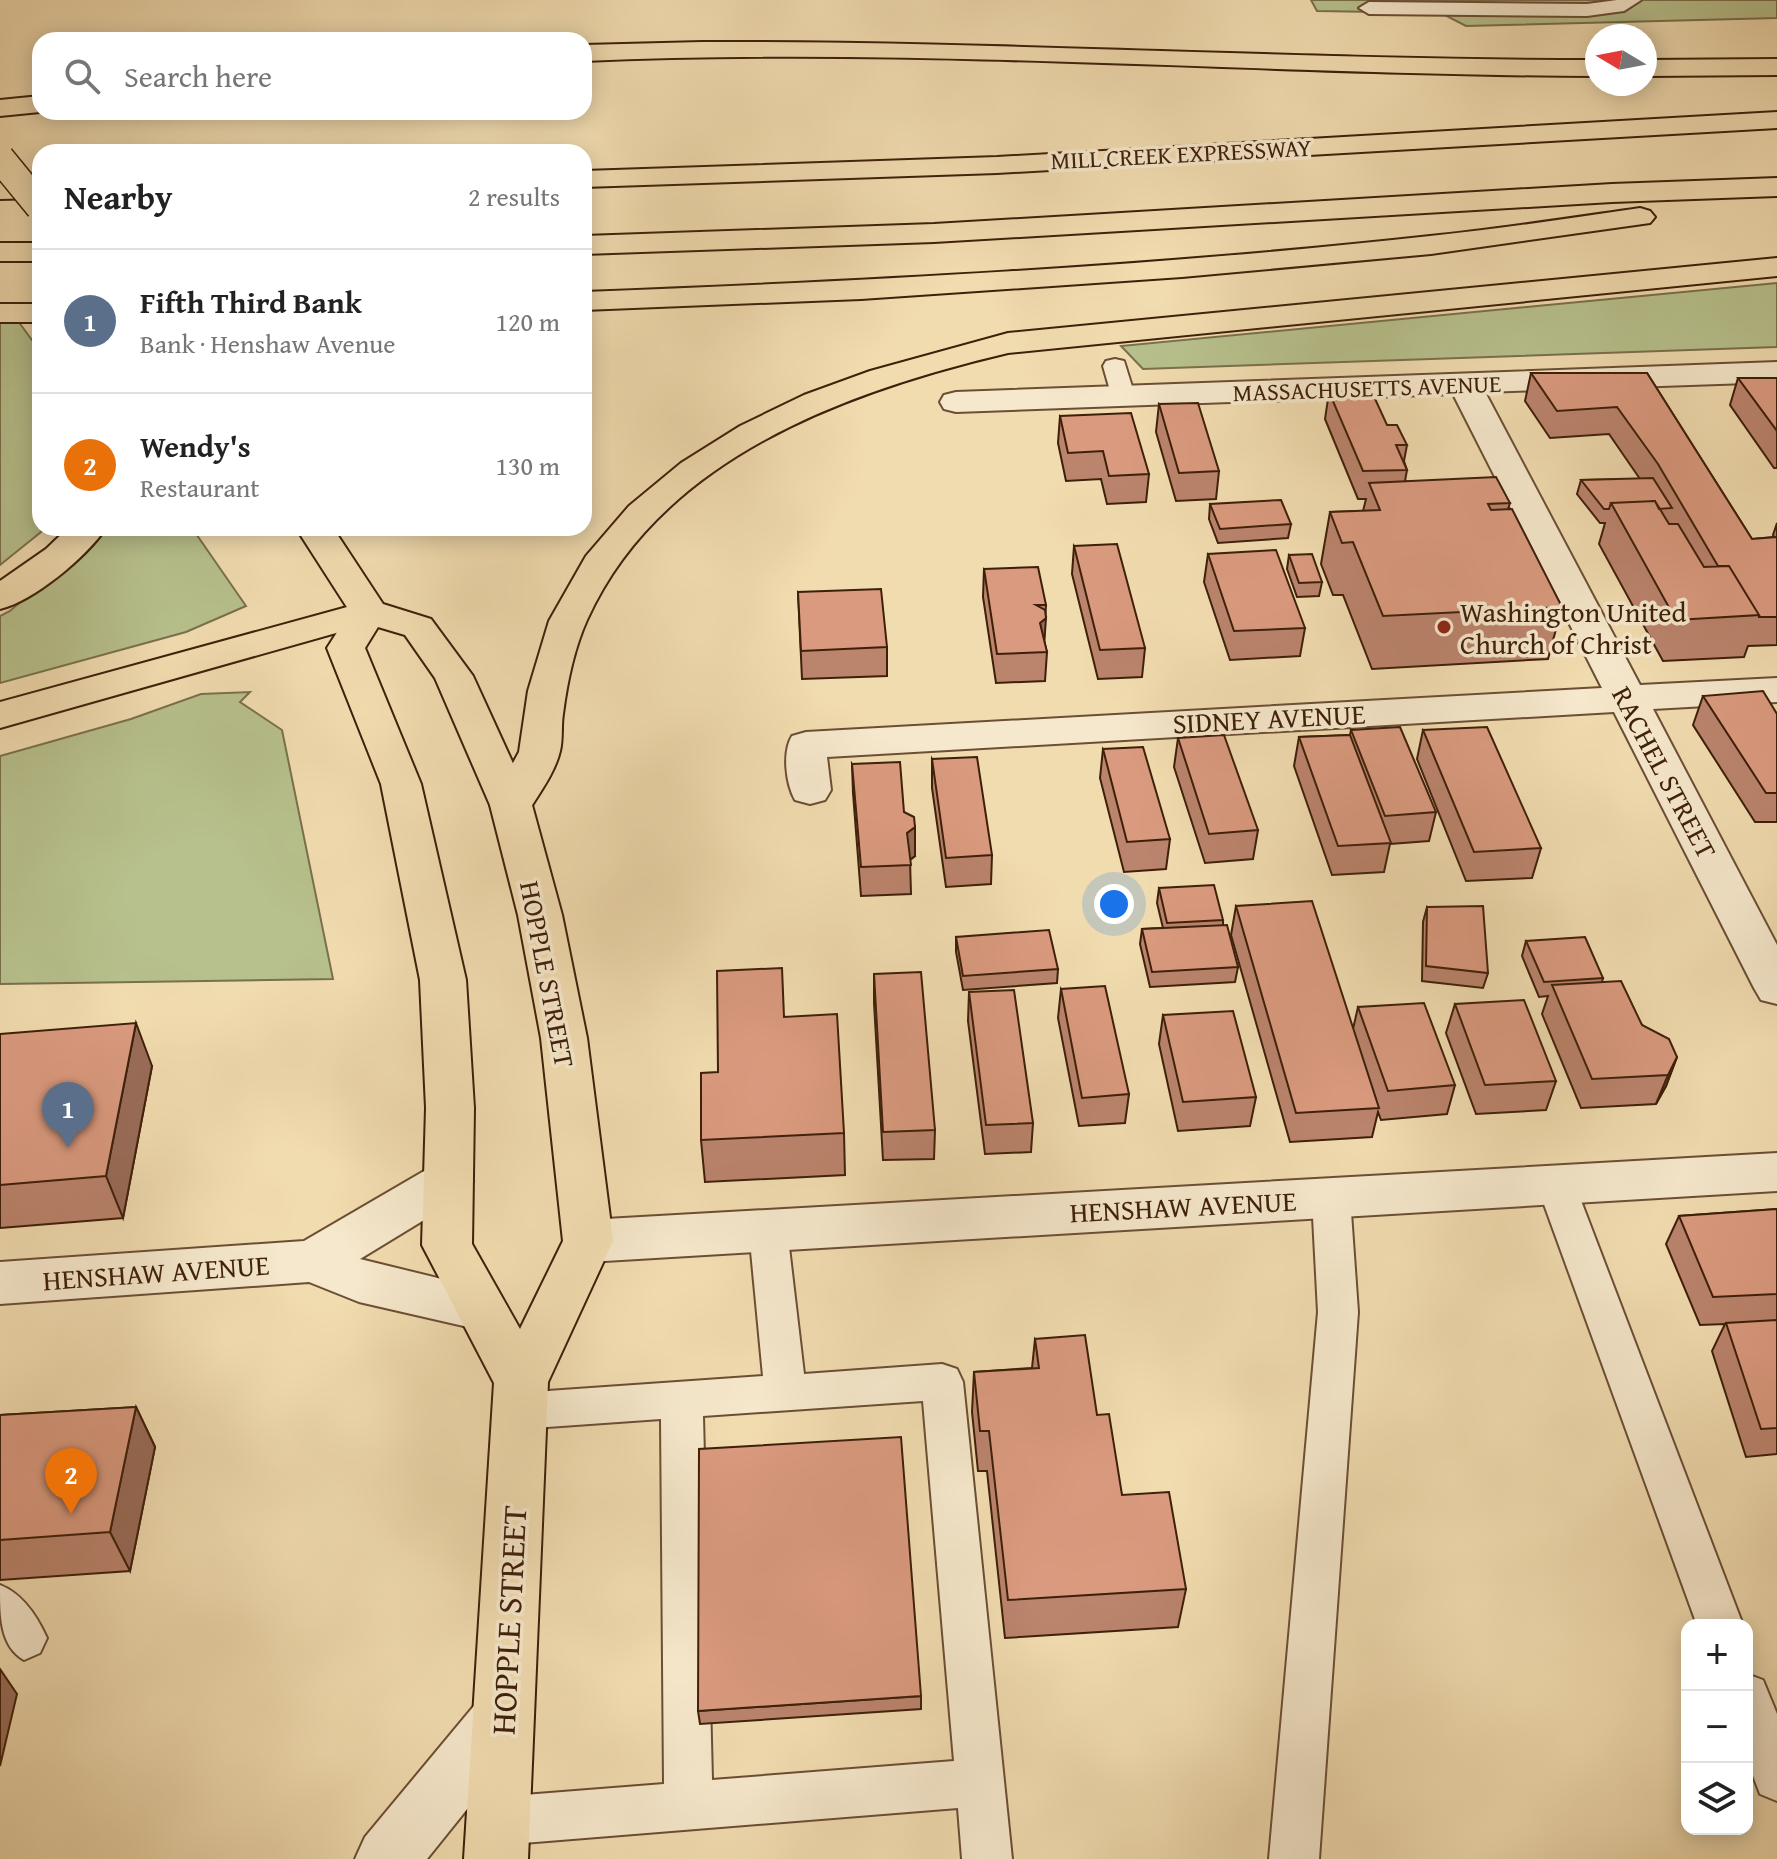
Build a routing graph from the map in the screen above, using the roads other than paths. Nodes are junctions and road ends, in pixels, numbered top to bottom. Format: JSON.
{"nodes":[{"id":1,"x":1632,"y":0,"type":"edge"},
{"id":2,"x":1369,"y":8,"type":"dead end"},
{"id":3,"x":592,"y":53,"type":"edge"},
{"id":4,"x":1777,"y":67,"type":"edge"},
{"id":5,"x":1585,"y":68,"type":"edge"},
{"id":6,"x":1657,"y":68,"type":"edge"},
{"id":7,"x":32,"y":105,"type":"edge"},
{"id":8,"x":0,"y":108,"type":"edge"},
{"id":9,"x":1777,"y":120,"type":"edge"},
{"id":10,"x":0,"y":158,"type":"edge"},
{"id":11,"x":592,"y":179,"type":"edge"},
{"id":12,"x":1777,"y":187,"type":"edge"},
{"id":13,"x":32,"y":189,"type":"edge"},
{"id":14,"x":0,"y":190,"type":"edge"},
{"id":15,"x":1705,"y":192,"type":"junction"},
{"id":16,"x":32,"y":197,"type":"edge"},
{"id":17,"x":592,"y":245,"type":"edge"},
{"id":18,"x":0,"y":252,"type":"edge"},
{"id":19,"x":32,"y":252,"type":"edge"},
{"id":20,"x":1777,"y":267,"type":"edge"},
{"id":21,"x":592,"y":301,"type":"edge"},
{"id":22,"x":0,"y":313,"type":"edge"},
{"id":23,"x":32,"y":313,"type":"edge"},
{"id":24,"x":1777,"y":372,"type":"edge"},
{"id":25,"x":1465,"y":385,"type":"junction"},
{"id":26,"x":956,"y":402,"type":"dead end"},
{"id":27,"x":80,"y":536,"type":"edge"},
{"id":28,"x":321,"y":536,"type":"edge"},
{"id":29,"x":0,"y":598,"type":"edge"},
{"id":30,"x":369,"y":612,"type":"junction"},
{"id":31,"x":1777,"y":690,"type":"edge"},
{"id":32,"x":1626,"y":698,"type":"junction"},
{"id":33,"x":0,"y":715,"type":"edge"},
{"id":34,"x":810,"y":790,"type":"dead end"},
{"id":35,"x":511,"y":805,"type":"junction"},
{"id":36,"x":1777,"y":988,"type":"edge"},
{"id":37,"x":1777,"y":1172,"type":"edge"},
{"id":38,"x":448,"y":1181,"type":"junction"},
{"id":39,"x":1556,"y":1185,"type":"junction"},
{"id":40,"x":1331,"y":1198,"type":"junction"},
{"id":41,"x":768,"y":1230,"type":"junction"},
{"id":42,"x":588,"y":1241,"type":"junction"},
{"id":43,"x":313,"y":1261,"type":"junction"},
{"id":44,"x":0,"y":1283,"type":"edge"},
{"id":45,"x":481,"y":1308,"type":"junction"},
{"id":46,"x":785,"y":1393,"type":"junction"},
{"id":47,"x":520,"y":1396,"type":"junction"},
{"id":48,"x":682,"y":1400,"type":"junction"},
{"id":49,"x":1718,"y":1619,"type":"edge"},
{"id":50,"x":1753,"y":1712,"type":"edge"},
{"id":51,"x":504,"y":1716,"type":"junction"},
{"id":52,"x":1777,"y":1777,"type":"edge"},
{"id":53,"x":979,"y":1783,"type":"junction"},
{"id":54,"x":688,"y":1806,"type":"junction"},
{"id":55,"x":497,"y":1840,"type":"edge"},
{"id":56,"x":387,"y":1859,"type":"edge"},
{"id":57,"x":987,"y":1859,"type":"edge"},
{"id":58,"x":1294,"y":1859,"type":"edge"}],
"edges":[{"from":1,"to":2,"type":"lane"},
{"from":3,"to":5,"type":"main road"},
{"from":4,"to":6,"type":"main road"},
{"from":7,"to":8,"type":"main road"},
{"from":9,"to":11,"type":"main road","name":"MILL CREEK EXPRESSWAY"},
{"from":10,"to":16,"type":"main road","bridge":true},
{"from":12,"to":15,"type":"main road"},
{"from":13,"to":14,"type":"main road"},
{"from":15,"to":17,"type":"main road"},
{"from":15,"to":21,"type":"main road"},
{"from":18,"to":19,"type":"main road"},
{"from":20,"to":35,"type":"main road"},
{"from":22,"to":23,"type":"main road"},
{"from":24,"to":25,"type":"street","name":"MASSACHUSETTS AVENUE"},
{"from":25,"to":26,"type":"street","name":"MASSACHUSETTS AVENUE"},
{"from":25,"to":32,"type":"street","name":"RACHEL STREET"},
{"from":27,"to":29,"type":"main road"},
{"from":28,"to":30,"type":"main road"},
{"from":30,"to":33,"type":"main road"},
{"from":30,"to":35,"type":"main road","name":"HOPPLE STREET"},
{"from":30,"to":38,"type":"main road"},
{"from":31,"to":32,"type":"street","name":"SIDNEY AVENUE"},
{"from":32,"to":34,"type":"street","name":"SIDNEY AVENUE"},
{"from":32,"to":36,"type":"street","name":"RACHEL STREET"},
{"from":35,"to":42,"type":"main road","name":"HOPPLE STREET"},
{"from":37,"to":39,"type":"street","name":"HENSHAW AVENUE"},
{"from":38,"to":43,"type":"street","name":"HENSHAW AVENUE"},
{"from":38,"to":45,"type":"main road"},
{"from":39,"to":40,"type":"street","name":"HENSHAW AVENUE"},
{"from":39,"to":49,"type":"lane"},
{"from":40,"to":41,"type":"street","name":"HENSHAW AVENUE"},
{"from":40,"to":58,"type":"lane"},
{"from":41,"to":42,"type":"street","name":"HENSHAW AVENUE"},
{"from":41,"to":46,"type":"lane"},
{"from":42,"to":47,"type":"main road","name":"HOPPLE STREET"},
{"from":43,"to":44,"type":"street","name":"HENSHAW AVENUE"},
{"from":43,"to":45,"type":"street","name":"HENSHAW AVENUE"},
{"from":45,"to":47,"type":"main road"},
{"from":46,"to":48,"type":"lane"},
{"from":46,"to":53,"type":"lane"},
{"from":47,"to":48,"type":"lane"},
{"from":47,"to":51,"type":"main road","name":"HOPPLE STREET"},
{"from":48,"to":54,"type":"lane"},
{"from":50,"to":52,"type":"lane"},
{"from":51,"to":55,"type":"main road","name":"HOPPLE STREET"},
{"from":51,"to":56,"type":"street"},
{"from":53,"to":54,"type":"lane"},
{"from":53,"to":57,"type":"lane"},
{"from":54,"to":55,"type":"lane"}]}
